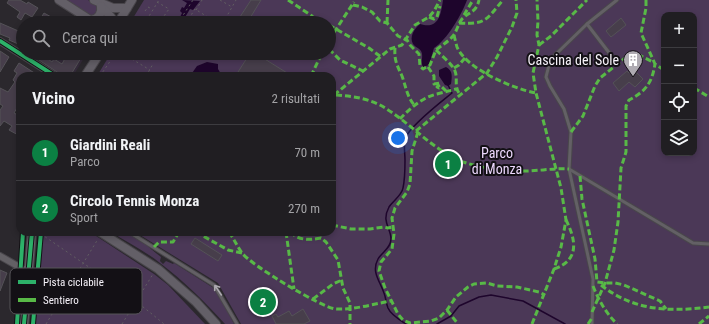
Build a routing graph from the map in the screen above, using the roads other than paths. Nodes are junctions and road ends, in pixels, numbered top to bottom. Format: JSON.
{"nodes":[{"id":1,"x":59,"y":0,"type":"edge"},
{"id":2,"x":132,"y":0,"type":"edge"},
{"id":3,"x":617,"y":0,"type":"edge"},
{"id":4,"x":97,"y":3,"type":"edge"},
{"id":5,"x":127,"y":8,"type":"junction"},
{"id":6,"x":85,"y":16,"type":"edge"},
{"id":7,"x":99,"y":16,"type":"edge"},
{"id":8,"x":110,"y":16,"type":"edge"},
{"id":9,"x":122,"y":16,"type":"edge"},
{"id":10,"x":587,"y":24,"type":"junction"},
{"id":11,"x":0,"y":41,"type":"edge"},
{"id":12,"x":16,"y":51,"type":"edge"},
{"id":13,"x":30,"y":60,"type":"edge"},
{"id":14,"x":96,"y":60,"type":"edge"},
{"id":15,"x":617,"y":63,"type":"dead end"},
{"id":16,"x":49,"y":72,"type":"edge"},
{"id":17,"x":88,"y":72,"type":"edge"},
{"id":18,"x":569,"y":169,"type":"junction"},
{"id":19,"x":32,"y":236,"type":"edge"},
{"id":20,"x":106,"y":236,"type":"edge"},
{"id":21,"x":135,"y":236,"type":"edge"},
{"id":22,"x":709,"y":244,"type":"edge"},
{"id":23,"x":0,"y":256,"type":"edge"},
{"id":24,"x":23,"y":268,"type":"edge"},
{"id":25,"x":29,"y":268,"type":"edge"},
{"id":26,"x":25,"y":314,"type":"edge"},
{"id":27,"x":24,"y":324,"type":"edge"},
{"id":28,"x":216,"y":324,"type":"edge"},
{"id":29,"x":237,"y":324,"type":"edge"},
{"id":30,"x":592,"y":324,"type":"edge"}],
"edges":[{"from":1,"to":6,"type":"main road"},
{"from":2,"to":5,"type":"main road"},
{"from":3,"to":10,"type":"lane"},
{"from":4,"to":5,"type":"main road"},
{"from":4,"to":7,"type":"main road"},
{"from":4,"to":8,"type":"main road"},
{"from":5,"to":9,"type":"main road"},
{"from":10,"to":15,"type":"lane"},
{"from":10,"to":18,"type":"lane"},
{"from":11,"to":12,"type":"street"},
{"from":13,"to":16,"type":"street"},
{"from":14,"to":17,"type":"main road"},
{"from":18,"to":22,"type":"lane"},
{"from":18,"to":30,"type":"lane"},
{"from":19,"to":25,"type":"main road"},
{"from":20,"to":28,"type":"main road"},
{"from":29,"to":21,"type":"lane","one_way":true},
{"from":23,"to":24,"type":"street"},
{"from":26,"to":27,"type":"main road"}]}
